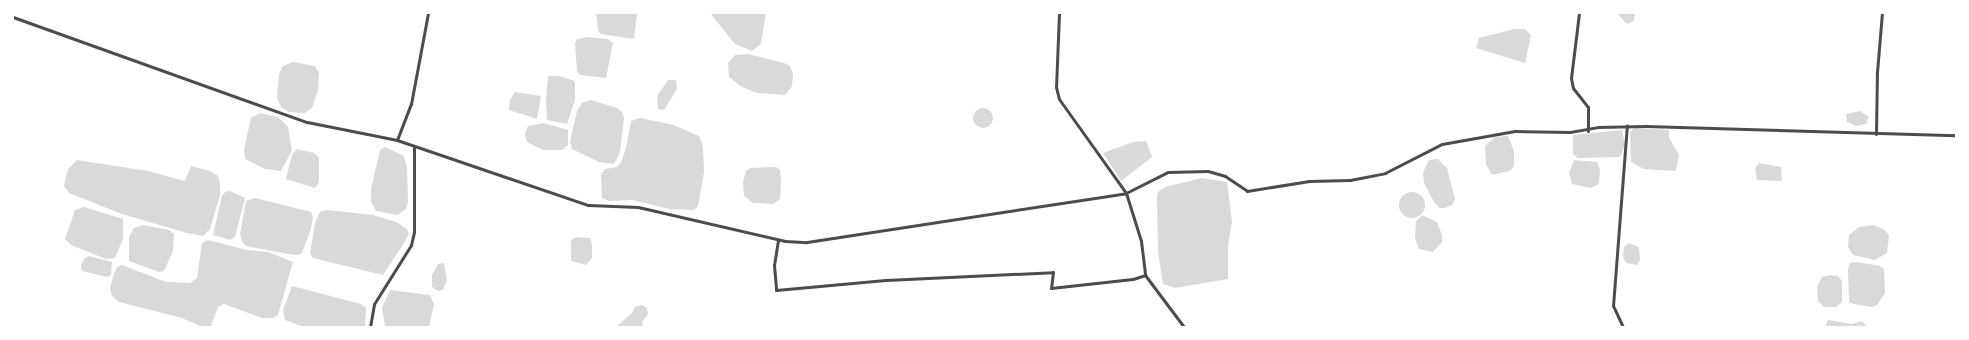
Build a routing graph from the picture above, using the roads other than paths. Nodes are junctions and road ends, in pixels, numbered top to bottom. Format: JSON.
{"nodes":[{"id":1,"x":428,"y":13,"type":"edge"},
{"id":2,"x":1059,"y":13,"type":"edge"},
{"id":3,"x":1579,"y":13,"type":"edge"},
{"id":4,"x":1882,"y":13,"type":"edge"},
{"id":5,"x":13,"y":18,"type":"edge"},
{"id":6,"x":1627,"y":126,"type":"junction"},
{"id":7,"x":1588,"y":130,"type":"junction"},
{"id":8,"x":1876,"y":134,"type":"junction"},
{"id":9,"x":1956,"y":135,"type":"edge"},
{"id":10,"x":397,"y":140,"type":"junction"},
{"id":11,"x":414,"y":147,"type":"junction"},
{"id":12,"x":1126,"y":193,"type":"junction"},
{"id":13,"x":778,"y":240,"type":"junction"},
{"id":14,"x":1145,"y":275,"type":"junction"},
{"id":15,"x":370,"y":327,"type":"edge"},
{"id":16,"x":1184,"y":327,"type":"edge"},
{"id":17,"x":1623,"y":327,"type":"edge"}],
"edges":[{"from":1,"to":10,"type":"street"},
{"from":2,"to":12,"type":"street"},
{"from":3,"to":7,"type":"street"},
{"from":4,"to":8,"type":"street"},
{"from":5,"to":10,"type":"street"},
{"from":6,"to":7,"type":"street"},
{"from":6,"to":8,"type":"street"},
{"from":6,"to":17,"type":"street"},
{"from":7,"to":12,"type":"street"},
{"from":8,"to":9,"type":"street"},
{"from":10,"to":11,"type":"street"},
{"from":11,"to":13,"type":"street"},
{"from":11,"to":15,"type":"street"},
{"from":12,"to":13,"type":"street"},
{"from":12,"to":14,"type":"street"},
{"from":13,"to":14,"type":"street"},
{"from":14,"to":16,"type":"street"}]}
